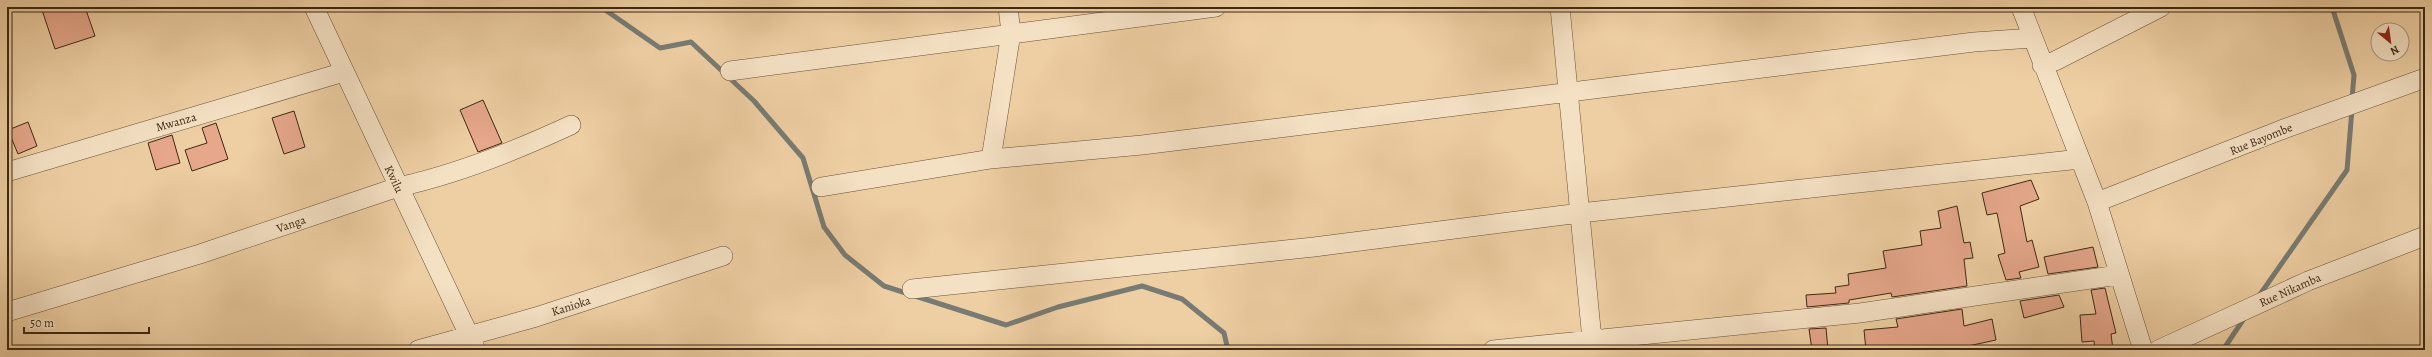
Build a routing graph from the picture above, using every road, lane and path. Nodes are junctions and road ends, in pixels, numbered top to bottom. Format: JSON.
{"nodes":[{"id":1,"x":314,"y":7,"type":"edge"},
{"id":2,"x":1008,"y":7,"type":"edge"},
{"id":3,"x":1216,"y":7,"type":"edge"},
{"id":4,"x":1560,"y":7,"type":"edge"},
{"id":5,"x":2021,"y":7,"type":"edge"},
{"id":6,"x":2162,"y":7,"type":"edge"},
{"id":7,"x":1011,"y":33,"type":"junction"},
{"id":8,"x":2033,"y":38,"type":"junction"},
{"id":9,"x":2042,"y":65,"type":"junction"},
{"id":10,"x":730,"y":71,"type":"dead end"},
{"id":11,"x":344,"y":72,"type":"junction"},
{"id":12,"x":2425,"y":78,"type":"edge"},
{"id":13,"x":1568,"y":91,"type":"junction"},
{"id":14,"x":571,"y":125,"type":"dead end"},
{"id":15,"x":991,"y":159,"type":"junction"},
{"id":16,"x":2080,"y":159,"type":"junction"},
{"id":17,"x":7,"y":172,"type":"edge"},
{"id":18,"x":398,"y":187,"type":"junction"},
{"id":19,"x":821,"y":187,"type":"dead end"},
{"id":20,"x":2097,"y":202,"type":"junction"},
{"id":21,"x":1580,"y":213,"type":"junction"},
{"id":22,"x":2425,"y":236,"type":"edge"},
{"id":23,"x":723,"y":256,"type":"dead end"},
{"id":24,"x":2118,"y":275,"type":"junction"},
{"id":25,"x":912,"y":288,"type":"dead end"},
{"id":26,"x":7,"y":312,"type":"edge"},
{"id":27,"x":473,"y":343,"type":"edge"},
{"id":28,"x":1593,"y":345,"type":"edge"},
{"id":29,"x":418,"y":350,"type":"edge"},
{"id":30,"x":1493,"y":350,"type":"edge"},
{"id":31,"x":2143,"y":350,"type":"edge"},
{"id":32,"x":2158,"y":350,"type":"edge"}],
"edges":[{"from":1,"to":11,"type":"street","name":"Kwilu"},
{"from":2,"to":7,"type":"street"},
{"from":3,"to":7,"type":"street"},
{"from":4,"to":13,"type":"street"},
{"from":5,"to":8,"type":"street"},
{"from":6,"to":9,"type":"street"},
{"from":7,"to":10,"type":"street"},
{"from":7,"to":15,"type":"street"},
{"from":8,"to":9,"type":"street"},
{"from":8,"to":13,"type":"street"},
{"from":9,"to":16,"type":"street"},
{"from":11,"to":17,"type":"street","name":"Mwanza"},
{"from":11,"to":18,"type":"street","name":"Kwilu"},
{"from":12,"to":20,"type":"street","name":"Rue Bayombe"},
{"from":13,"to":15,"type":"street"},
{"from":13,"to":21,"type":"street"},
{"from":14,"to":18,"type":"street","name":"Vanga"},
{"from":15,"to":19,"type":"street"},
{"from":16,"to":20,"type":"street"},
{"from":16,"to":21,"type":"street"},
{"from":18,"to":26,"type":"street","name":"Vanga"},
{"from":18,"to":27,"type":"street","name":"Kwilu"},
{"from":20,"to":24,"type":"street"},
{"from":21,"to":25,"type":"street"},
{"from":21,"to":28,"type":"street"},
{"from":22,"to":32,"type":"street","name":"Rue Nikamba"},
{"from":23,"to":27,"type":"street","name":"Kanioka"},
{"from":24,"to":28,"type":"street"},
{"from":24,"to":31,"type":"street"},
{"from":27,"to":29,"type":"street","name":"Kanioka"},
{"from":28,"to":30,"type":"street"}]}
